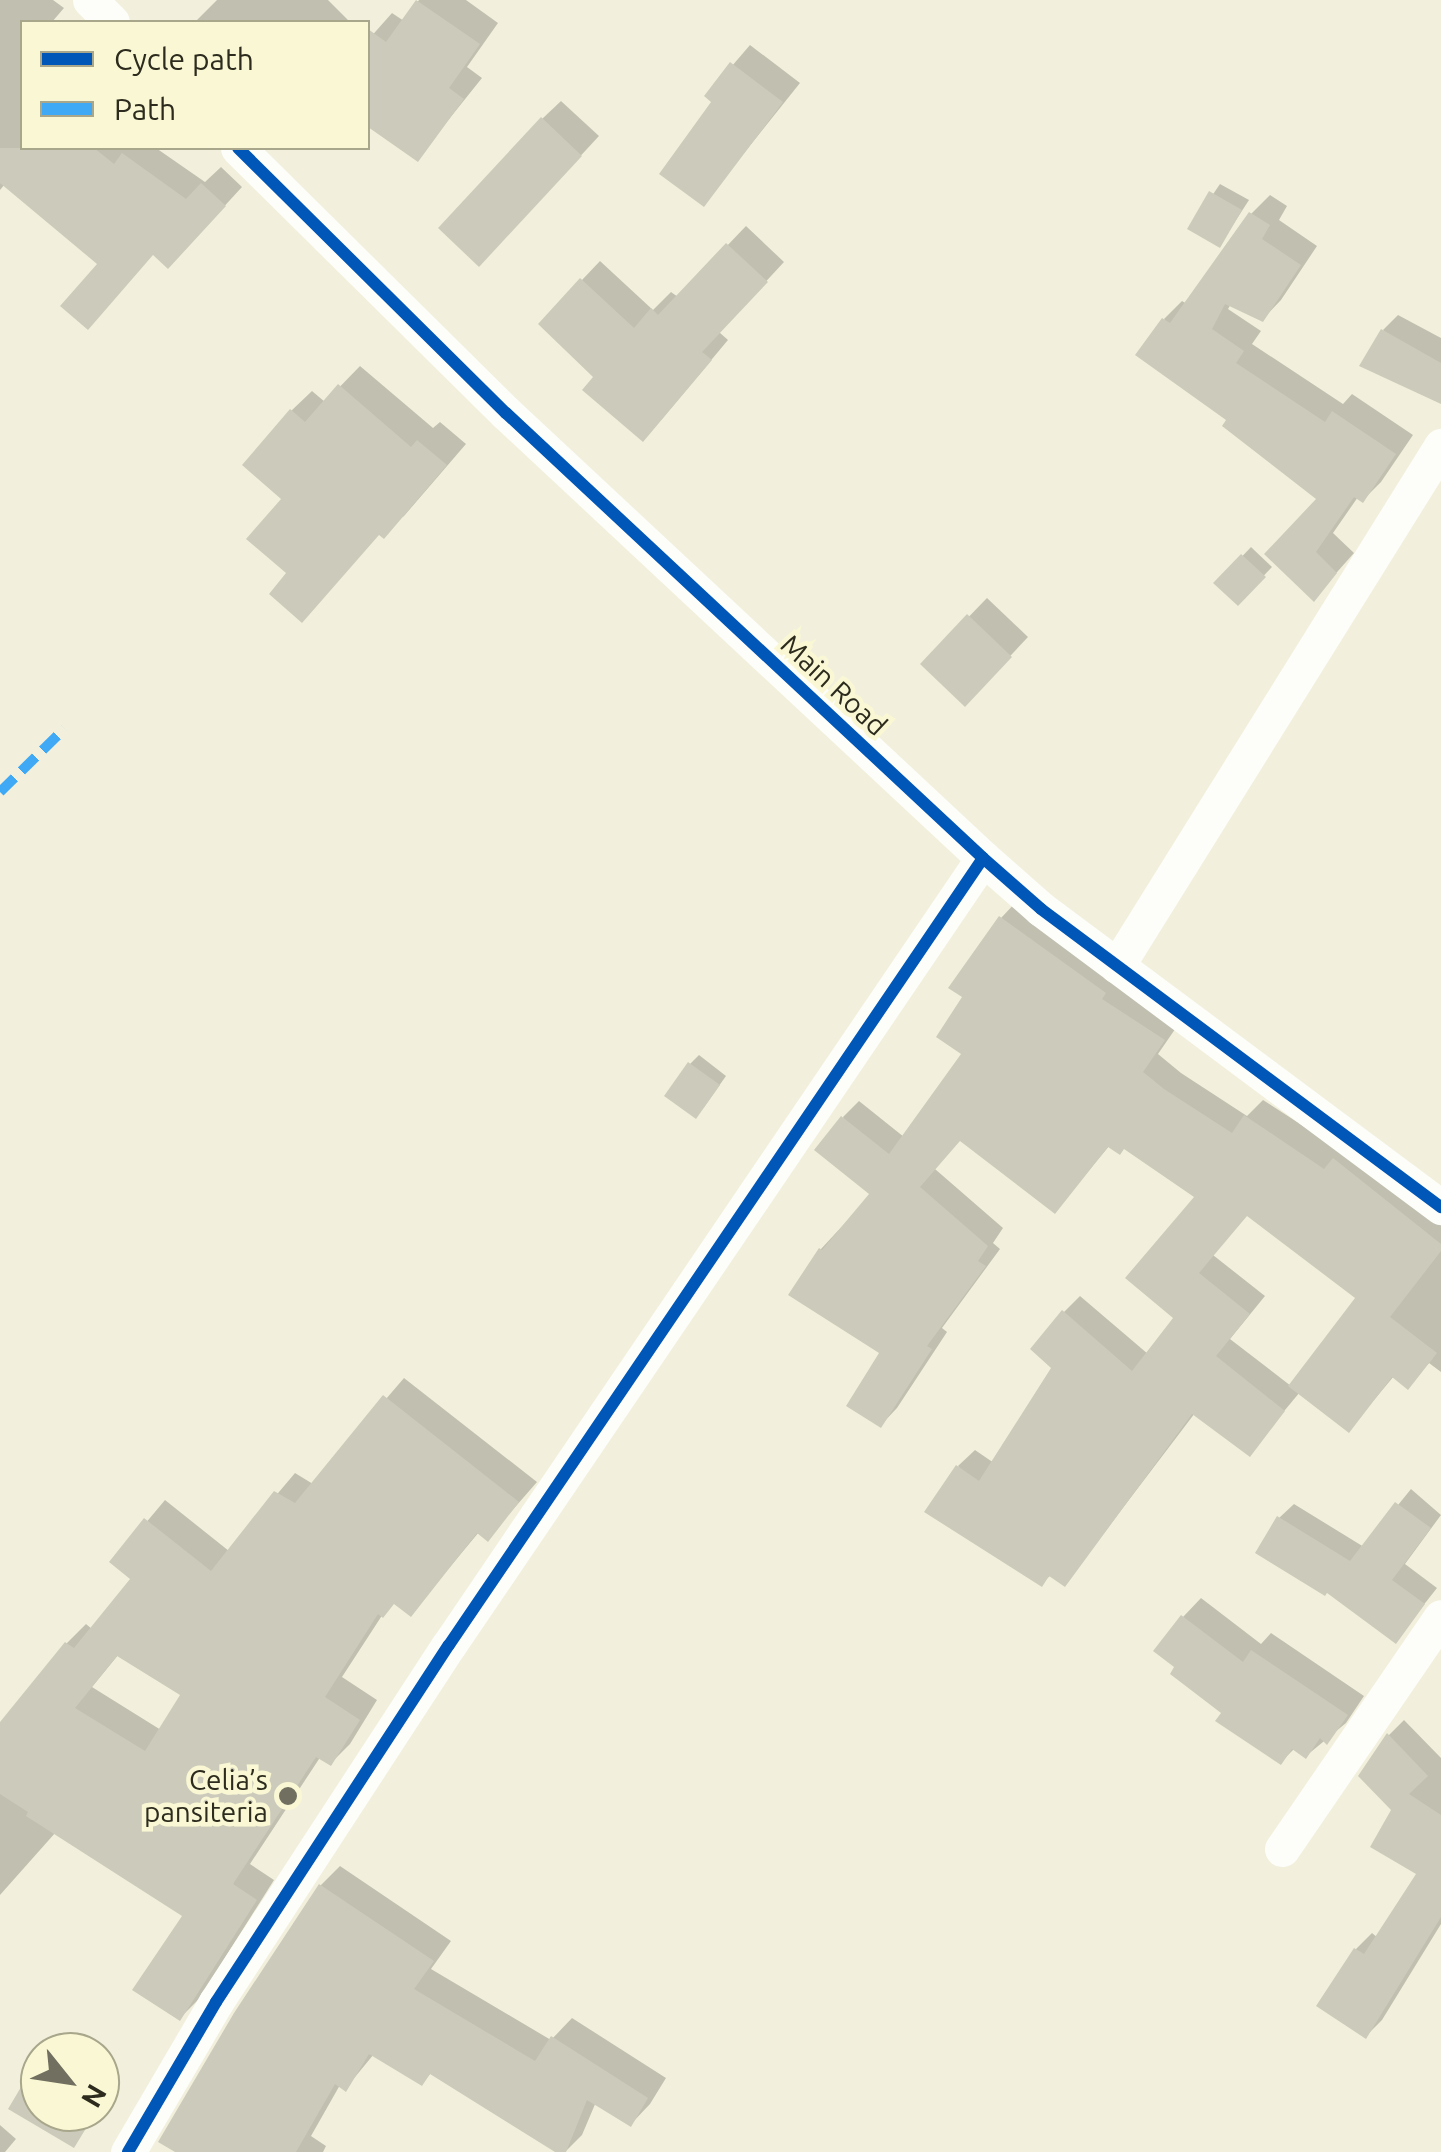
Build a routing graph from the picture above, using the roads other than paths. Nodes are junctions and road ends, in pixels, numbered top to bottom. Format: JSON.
{"nodes":[{"id":1,"x":90,"y":0,"type":"edge"},
{"id":2,"x":110,"y":20,"type":"edge"},
{"id":3,"x":240,"y":150,"type":"edge"},
{"id":4,"x":1441,"y":446,"type":"edge"},
{"id":5,"x":983,"y":858,"type":"junction"},
{"id":6,"x":1116,"y":966,"type":"junction"},
{"id":7,"x":1441,"y":1207,"type":"edge"},
{"id":8,"x":1441,"y":1618,"type":"edge"},
{"id":9,"x":1282,"y":1850,"type":"dead end"},
{"id":10,"x":128,"y":2152,"type":"edge"}],
"edges":[{"from":1,"to":2,"type":"street"},
{"from":3,"to":5,"type":"street","name":"Main Road"},
{"from":4,"to":6,"type":"street"},
{"from":5,"to":6,"type":"street","name":"Main Road"},
{"from":5,"to":10,"type":"street"},
{"from":6,"to":7,"type":"street","name":"Main Road"},
{"from":8,"to":9,"type":"street"}]}
